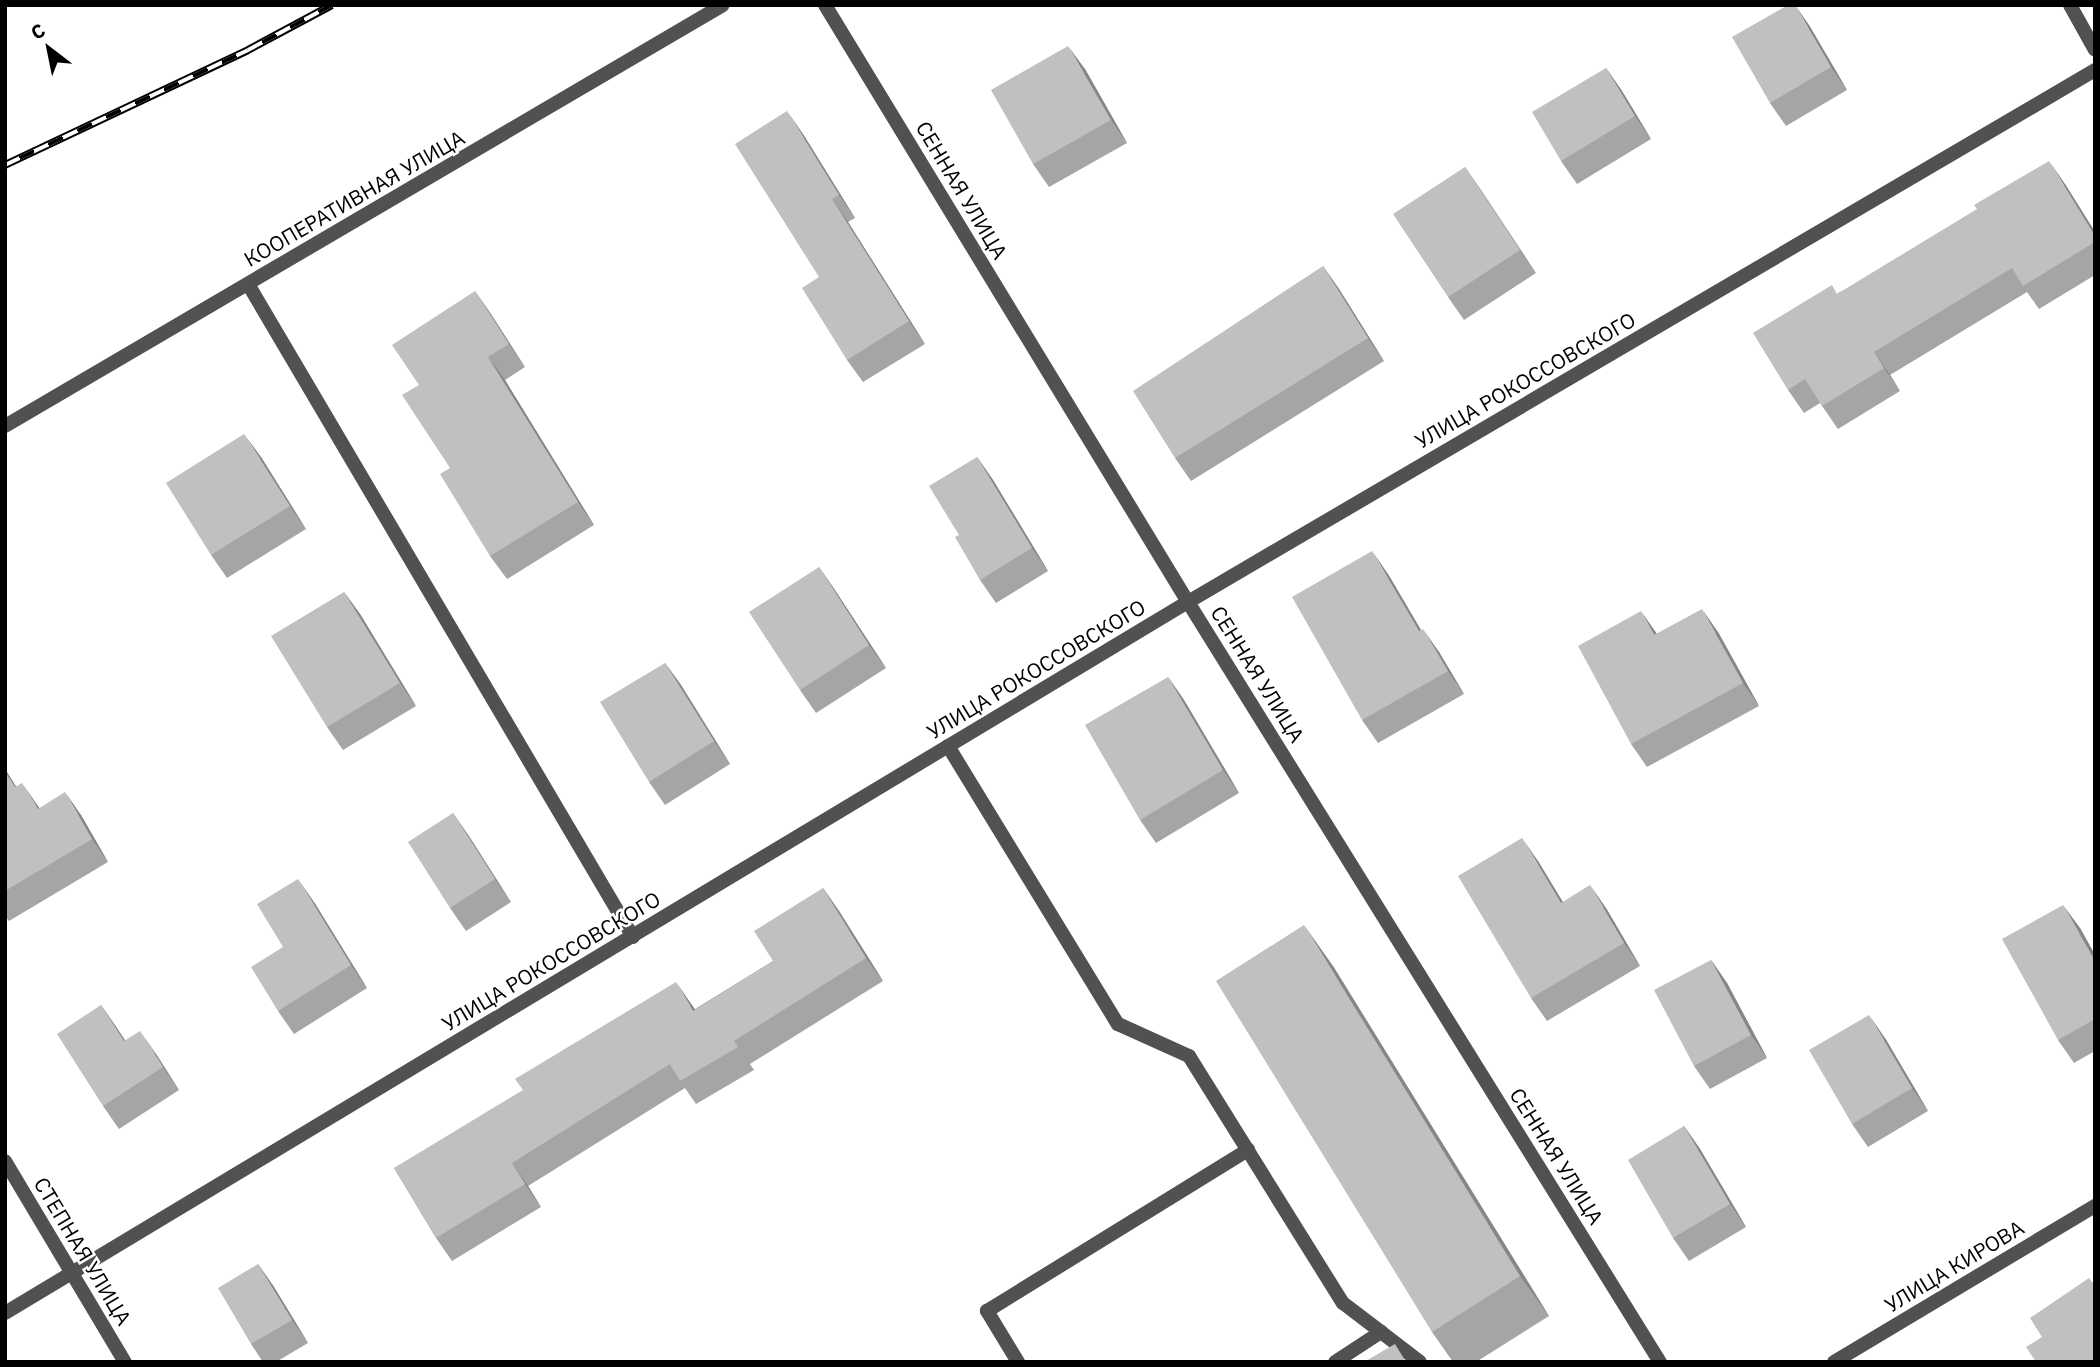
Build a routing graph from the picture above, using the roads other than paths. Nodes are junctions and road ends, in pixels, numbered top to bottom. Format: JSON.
{"nodes":[{"id":1,"x":723,"y":5,"type":"edge"},
{"id":2,"x":825,"y":5,"type":"edge"},
{"id":3,"x":2070,"y":5,"type":"edge"},
{"id":4,"x":2095,"y":50,"type":"edge"},
{"id":5,"x":2095,"y":70,"type":"edge"},
{"id":6,"x":248,"y":284,"type":"junction"},
{"id":7,"x":5,"y":426,"type":"edge"},
{"id":8,"x":1188,"y":602,"type":"junction"},
{"id":9,"x":948,"y":746,"type":"junction"},
{"id":10,"x":633,"y":937,"type":"junction"},
{"id":11,"x":1248,"y":1150,"type":"junction"},
{"id":12,"x":5,"y":1161,"type":"edge"},
{"id":13,"x":2095,"y":1206,"type":"edge"},
{"id":14,"x":72,"y":1272,"type":"junction"},
{"id":15,"x":5,"y":1313,"type":"edge"},
{"id":16,"x":1381,"y":1332,"type":"junction"},
{"id":17,"x":125,"y":1362,"type":"edge"},
{"id":18,"x":1018,"y":1362,"type":"edge"},
{"id":19,"x":1335,"y":1362,"type":"edge"},
{"id":20,"x":1420,"y":1362,"type":"edge"},
{"id":21,"x":1660,"y":1362,"type":"edge"},
{"id":22,"x":1834,"y":1362,"type":"edge"}],
"edges":[{"from":1,"to":6,"type":"street","name":"КООПЕРАТИВНАЯ УЛИЦА"},
{"from":2,"to":8,"type":"street","name":"СЕННАЯ УЛИЦА"},
{"from":3,"to":4,"type":"street"},
{"from":5,"to":8,"type":"street","name":"УЛИЦА РОКОССОВСКОГО"},
{"from":6,"to":7,"type":"street","name":"КООПЕРАТИВНАЯ УЛИЦА"},
{"from":6,"to":10,"type":"street"},
{"from":8,"to":9,"type":"street","name":"УЛИЦА РОКОССОВСКОГО"},
{"from":8,"to":21,"type":"street","name":"СЕННАЯ УЛИЦА"},
{"from":9,"to":10,"type":"street","name":"УЛИЦА РОКОССОВСКОГО"},
{"from":9,"to":11,"type":"street"},
{"from":10,"to":14,"type":"street","name":"УЛИЦА РОКОССОВСКОГО"},
{"from":11,"to":16,"type":"street"},
{"from":11,"to":18,"type":"street"},
{"from":12,"to":14,"type":"street","name":"СТЕПНАЯ УЛИЦА"},
{"from":13,"to":22,"type":"street","name":"УЛИЦА КИРОВА"},
{"from":14,"to":15,"type":"street","name":"УЛИЦА РОКОССОВСКОГО"},
{"from":14,"to":17,"type":"street","name":"СТЕПНАЯ УЛИЦА"},
{"from":16,"to":19,"type":"street"},
{"from":16,"to":20,"type":"street"}]}
